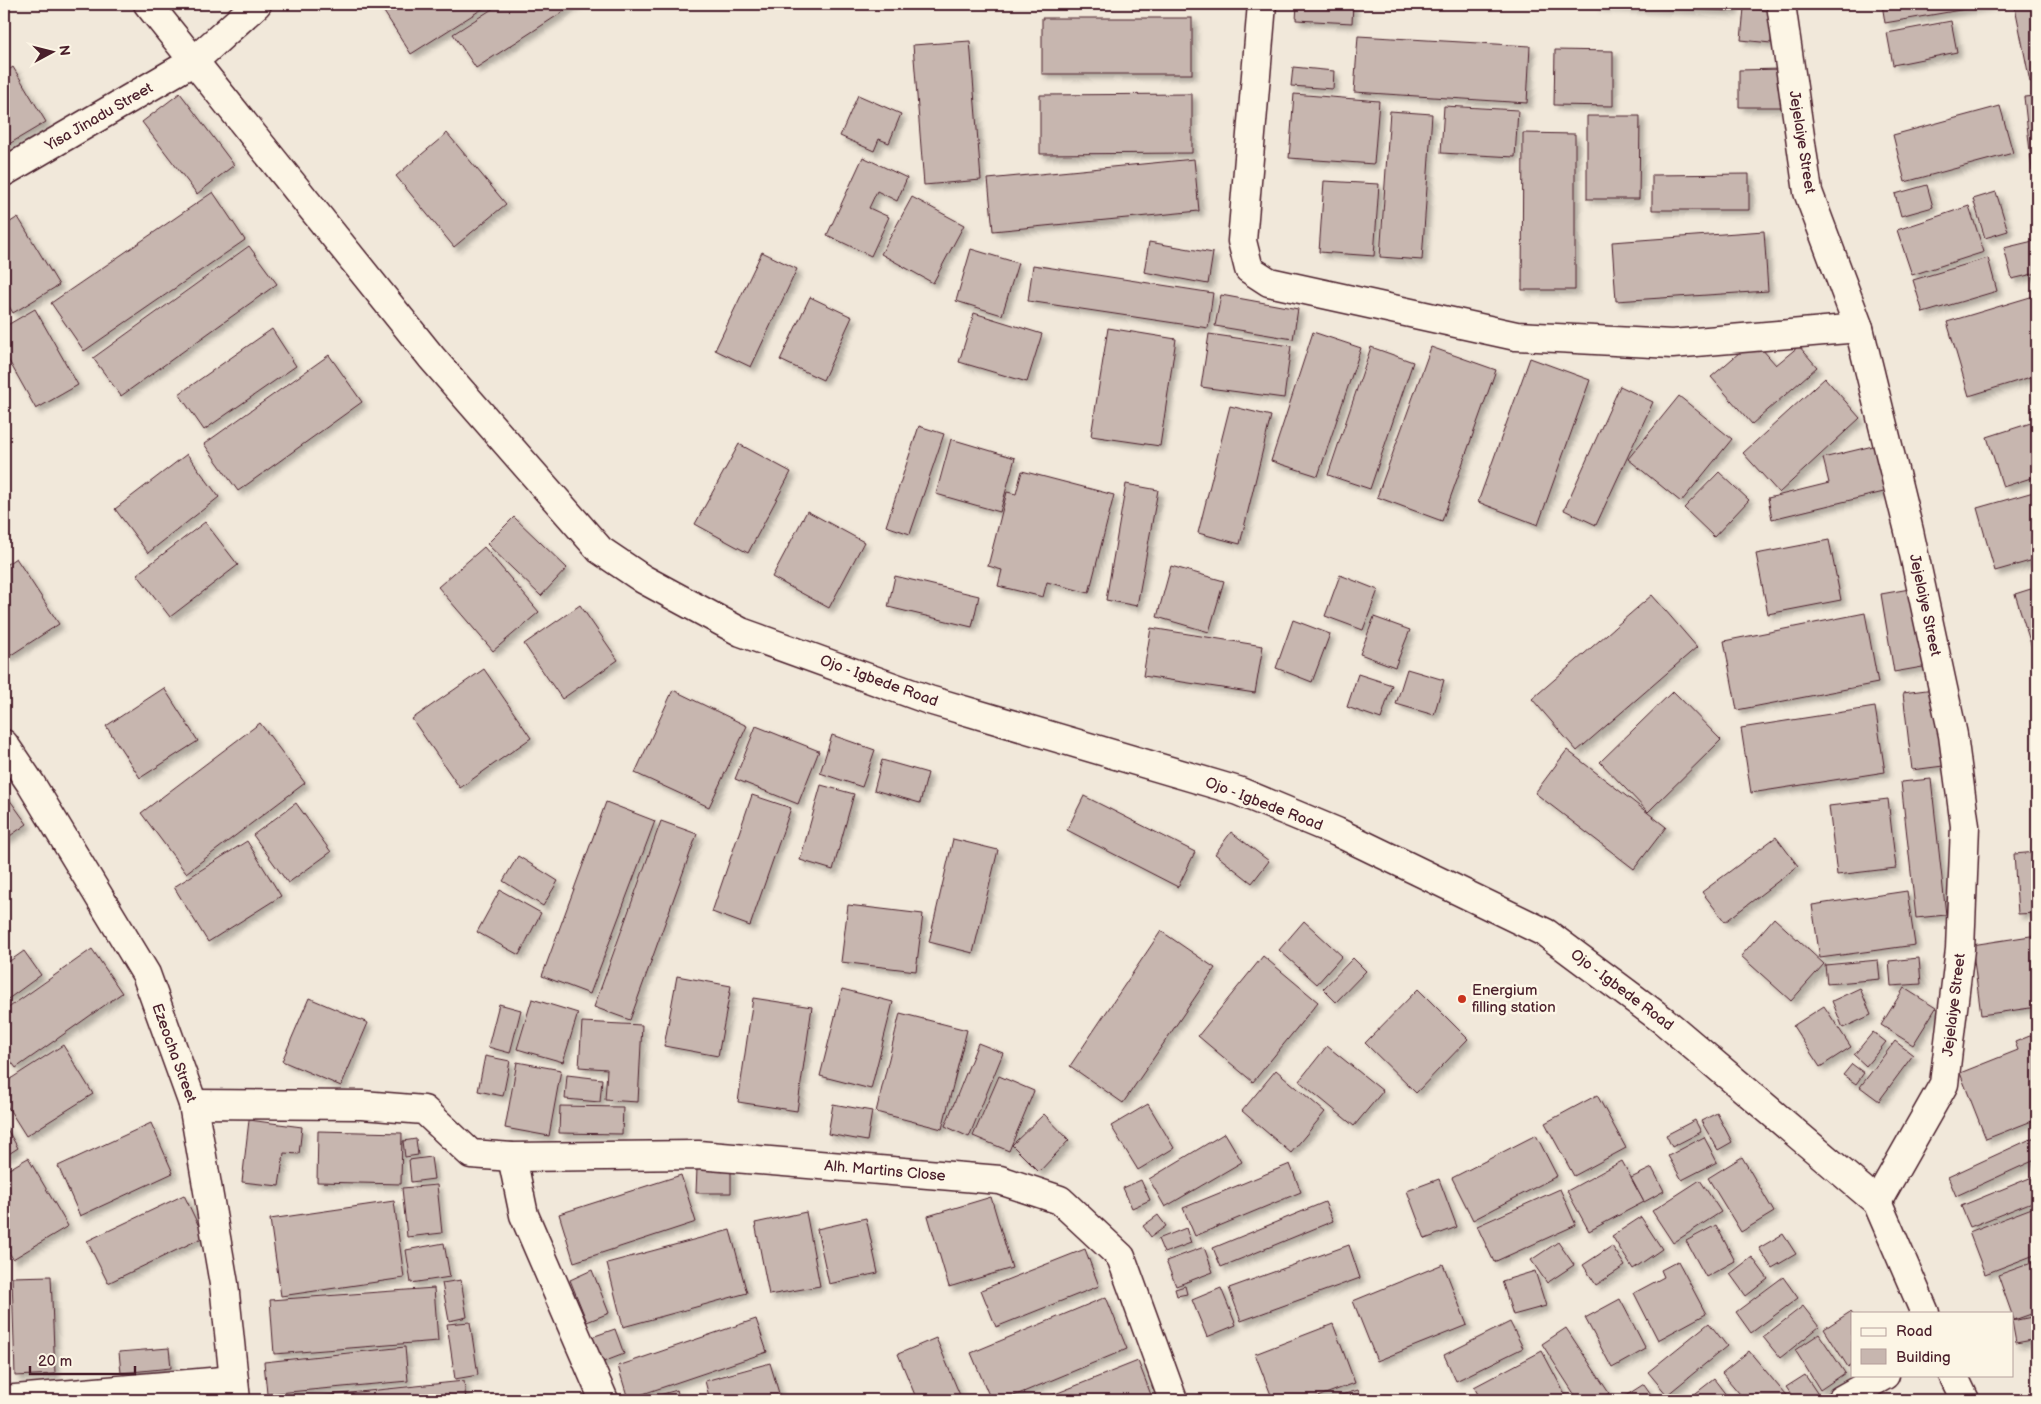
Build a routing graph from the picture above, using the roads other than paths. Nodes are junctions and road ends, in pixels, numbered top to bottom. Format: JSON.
{"nodes":[{"id":1,"x":148,"y":4,"type":"edge"},
{"id":2,"x":257,"y":4,"type":"edge"},
{"id":3,"x":1262,"y":4,"type":"edge"},
{"id":4,"x":1781,"y":4,"type":"edge"},
{"id":5,"x":194,"y":61,"type":"junction"},
{"id":6,"x":4,"y":172,"type":"edge"},
{"id":7,"x":1859,"y":328,"type":"junction"},
{"id":8,"x":4,"y":744,"type":"edge"},
{"id":9,"x":193,"y":1104,"type":"junction"},
{"id":10,"x":512,"y":1157,"type":"junction"},
{"id":11,"x":1877,"y":1202,"type":"junction"},
{"id":12,"x":1925,"y":1312,"type":"edge"},
{"id":13,"x":1884,"y":1376,"type":"edge"},
{"id":14,"x":1953,"y":1376,"type":"edge"},
{"id":15,"x":235,"y":1390,"type":"edge"},
{"id":16,"x":4,"y":1400,"type":"edge"},
{"id":17,"x":604,"y":1400,"type":"edge"},
{"id":18,"x":1173,"y":1400,"type":"edge"},
{"id":19,"x":1841,"y":1400,"type":"edge"},
{"id":20,"x":1965,"y":1400,"type":"edge"}],
"edges":[{"from":1,"to":5,"type":"street","name":"Ojo - Igbede Road"},
{"from":2,"to":5,"type":"street","name":"Yisa Jinadu Street"},
{"from":3,"to":7,"type":"street"},
{"from":4,"to":7,"type":"street","name":"Jejelaiye Street"},
{"from":5,"to":6,"type":"street","name":"Yisa Jinadu Street"},
{"from":5,"to":11,"type":"street","name":"Ojo - Igbede Road"},
{"from":7,"to":11,"type":"street","name":"Jejelaiye Street"},
{"from":8,"to":9,"type":"street","name":"Ezeocha Street"},
{"from":9,"to":10,"type":"street","name":"Alh. Martins Close"},
{"from":9,"to":15,"type":"street","name":"Ezeocha Street"},
{"from":10,"to":17,"type":"street"},
{"from":10,"to":18,"type":"street","name":"Alh. Martins Close"},
{"from":11,"to":12,"type":"street","name":"Ojo - Igbede Road"},
{"from":13,"to":19,"type":"street"},
{"from":14,"to":20,"type":"street"},
{"from":15,"to":16,"type":"street"}]}
